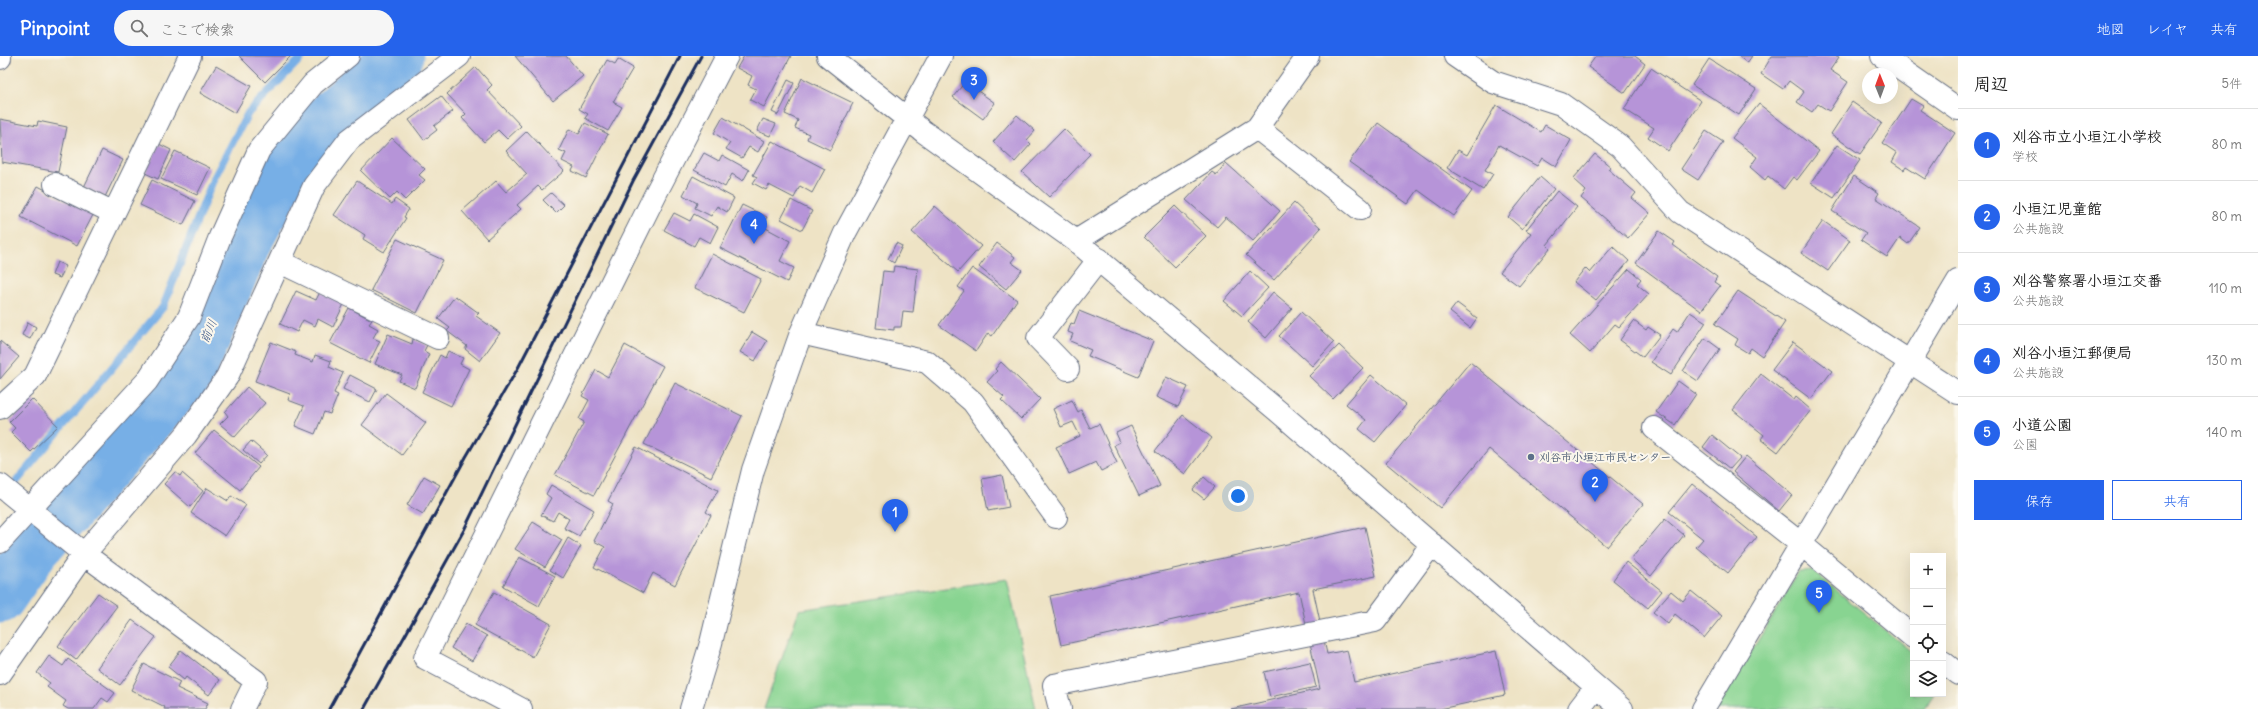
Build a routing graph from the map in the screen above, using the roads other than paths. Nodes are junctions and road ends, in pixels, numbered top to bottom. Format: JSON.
{"nodes":[{"id":1,"x":190,"y":56,"type":"edge"},
{"id":2,"x":348,"y":56,"type":"edge"},
{"id":3,"x":460,"y":56,"type":"edge"},
{"id":4,"x":727,"y":56,"type":"edge"},
{"id":5,"x":828,"y":56,"type":"edge"},
{"id":6,"x":941,"y":56,"type":"edge"},
{"id":7,"x":1308,"y":56,"type":"edge"},
{"id":8,"x":1455,"y":56,"type":"edge"},
{"id":9,"x":1882,"y":56,"type":"edge"},
{"id":10,"x":1958,"y":109,"type":"edge"},
{"id":11,"x":908,"y":120,"type":"junction"},
{"id":12,"x":1257,"y":128,"type":"junction"},
{"id":13,"x":55,"y":184,"type":"dead end"},
{"id":14,"x":1360,"y":209,"type":"dead end"},
{"id":15,"x":114,"y":213,"type":"junction"},
{"id":16,"x":1076,"y":241,"type":"junction"},
{"id":17,"x":1098,"y":259,"type":"junction"},
{"id":18,"x":280,"y":262,"type":"junction"},
{"id":19,"x":1958,"y":281,"type":"edge"},
{"id":20,"x":801,"y":332,"type":"junction"},
{"id":21,"x":438,"y":338,"type":"dead end"},
{"id":22,"x":1910,"y":361,"type":"junction"},
{"id":23,"x":1068,"y":369,"type":"dead end"},
{"id":24,"x":1958,"y":393,"type":"edge"},
{"id":25,"x":0,"y":408,"type":"edge"},
{"id":26,"x":1654,"y":428,"type":"dead end"},
{"id":27,"x":0,"y":485,"type":"edge"},
{"id":28,"x":28,"y":509,"type":"junction"},
{"id":29,"x":1056,"y":517,"type":"dead end"},
{"id":30,"x":0,"y":542,"type":"edge"},
{"id":31,"x":1432,"y":544,"type":"junction"},
{"id":32,"x":1800,"y":544,"type":"junction"},
{"id":33,"x":84,"y":554,"type":"junction"},
{"id":34,"x":1910,"y":635,"type":"edge"},
{"id":35,"x":1946,"y":664,"type":"edge"},
{"id":36,"x":0,"y":674,"type":"edge"},
{"id":37,"x":1958,"y":674,"type":"edge"},
{"id":38,"x":1596,"y":687,"type":"junction"},
{"id":39,"x":242,"y":709,"type":"edge"},
{"id":40,"x":521,"y":709,"type":"edge"},
{"id":41,"x":691,"y":709,"type":"edge"},
{"id":42,"x":1060,"y":709,"type":"edge"},
{"id":43,"x":1579,"y":709,"type":"edge"},
{"id":44,"x":1622,"y":709,"type":"edge"},
{"id":45,"x":1703,"y":709,"type":"edge"}],
"edges":[{"from":1,"to":15,"type":"street"},
{"from":2,"to":28,"type":"street"},
{"from":3,"to":18,"type":"street"},
{"from":4,"to":40,"type":"street"},
{"from":5,"to":11,"type":"street"},
{"from":6,"to":11,"type":"street"},
{"from":7,"to":12,"type":"street"},
{"from":8,"to":22,"type":"street"},
{"from":9,"to":10,"type":"street"},
{"from":11,"to":16,"type":"street"},
{"from":11,"to":20,"type":"street"},
{"from":12,"to":14,"type":"street"},
{"from":12,"to":16,"type":"street"},
{"from":13,"to":15,"type":"street"},
{"from":15,"to":25,"type":"street"},
{"from":16,"to":17,"type":"street"},
{"from":17,"to":23,"type":"street"},
{"from":17,"to":31,"type":"street"},
{"from":18,"to":21,"type":"street"},
{"from":18,"to":33,"type":"street"},
{"from":19,"to":22,"type":"street"},
{"from":20,"to":29,"type":"street"},
{"from":20,"to":41,"type":"street"},
{"from":22,"to":24,"type":"street"},
{"from":22,"to":32,"type":"street"},
{"from":26,"to":32,"type":"street"},
{"from":27,"to":28,"type":"street"},
{"from":28,"to":30,"type":"street"},
{"from":28,"to":33,"type":"street"},
{"from":31,"to":38,"type":"street"},
{"from":31,"to":42,"type":"street"},
{"from":32,"to":34,"type":"street"},
{"from":32,"to":45,"type":"street"},
{"from":33,"to":36,"type":"street"},
{"from":33,"to":39,"type":"street"},
{"from":35,"to":37,"type":"street"},
{"from":38,"to":43,"type":"street"},
{"from":38,"to":44,"type":"street"}]}
